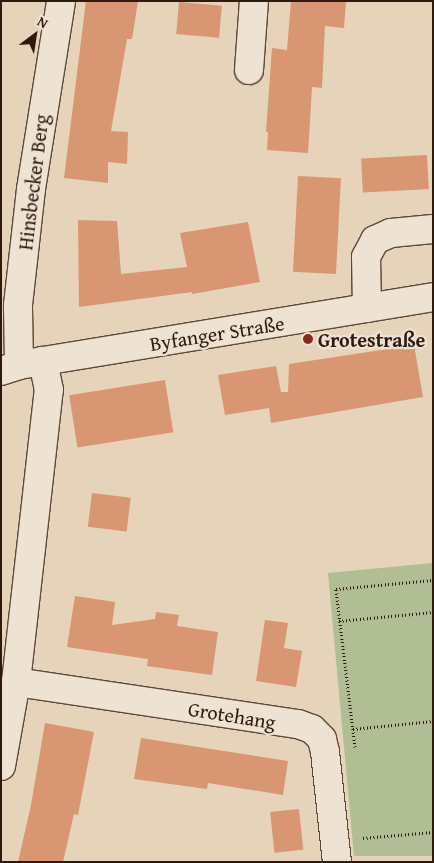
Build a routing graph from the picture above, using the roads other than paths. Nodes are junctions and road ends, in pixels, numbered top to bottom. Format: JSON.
{"nodes":[{"id":1,"x":61,"y":1,"type":"edge"},
{"id":2,"x":254,"y":1,"type":"edge"},
{"id":3,"x":249,"y":70,"type":"dead end"},
{"id":4,"x":433,"y":229,"type":"edge"},
{"id":5,"x":433,"y":297,"type":"edge"},
{"id":6,"x":367,"y":308,"type":"junction"},
{"id":7,"x":21,"y":366,"type":"edge"},
{"id":8,"x":16,"y":682,"type":"junction"},
{"id":9,"x":1,"y":766,"type":"edge"},
{"id":10,"x":337,"y":862,"type":"edge"}],
"edges":[{"from":1,"to":7,"type":"street","name":"Hinsbecker Berg"},
{"from":2,"to":3,"type":"street"},
{"from":4,"to":6,"type":"street"},
{"from":5,"to":6,"type":"street","name":"Byfanger Straße"},
{"from":6,"to":7,"type":"street","name":"Byfanger Straße"},
{"from":7,"to":8,"type":"street"},
{"from":8,"to":9,"type":"street"},
{"from":8,"to":10,"type":"street","name":"Grotehang"}]}
